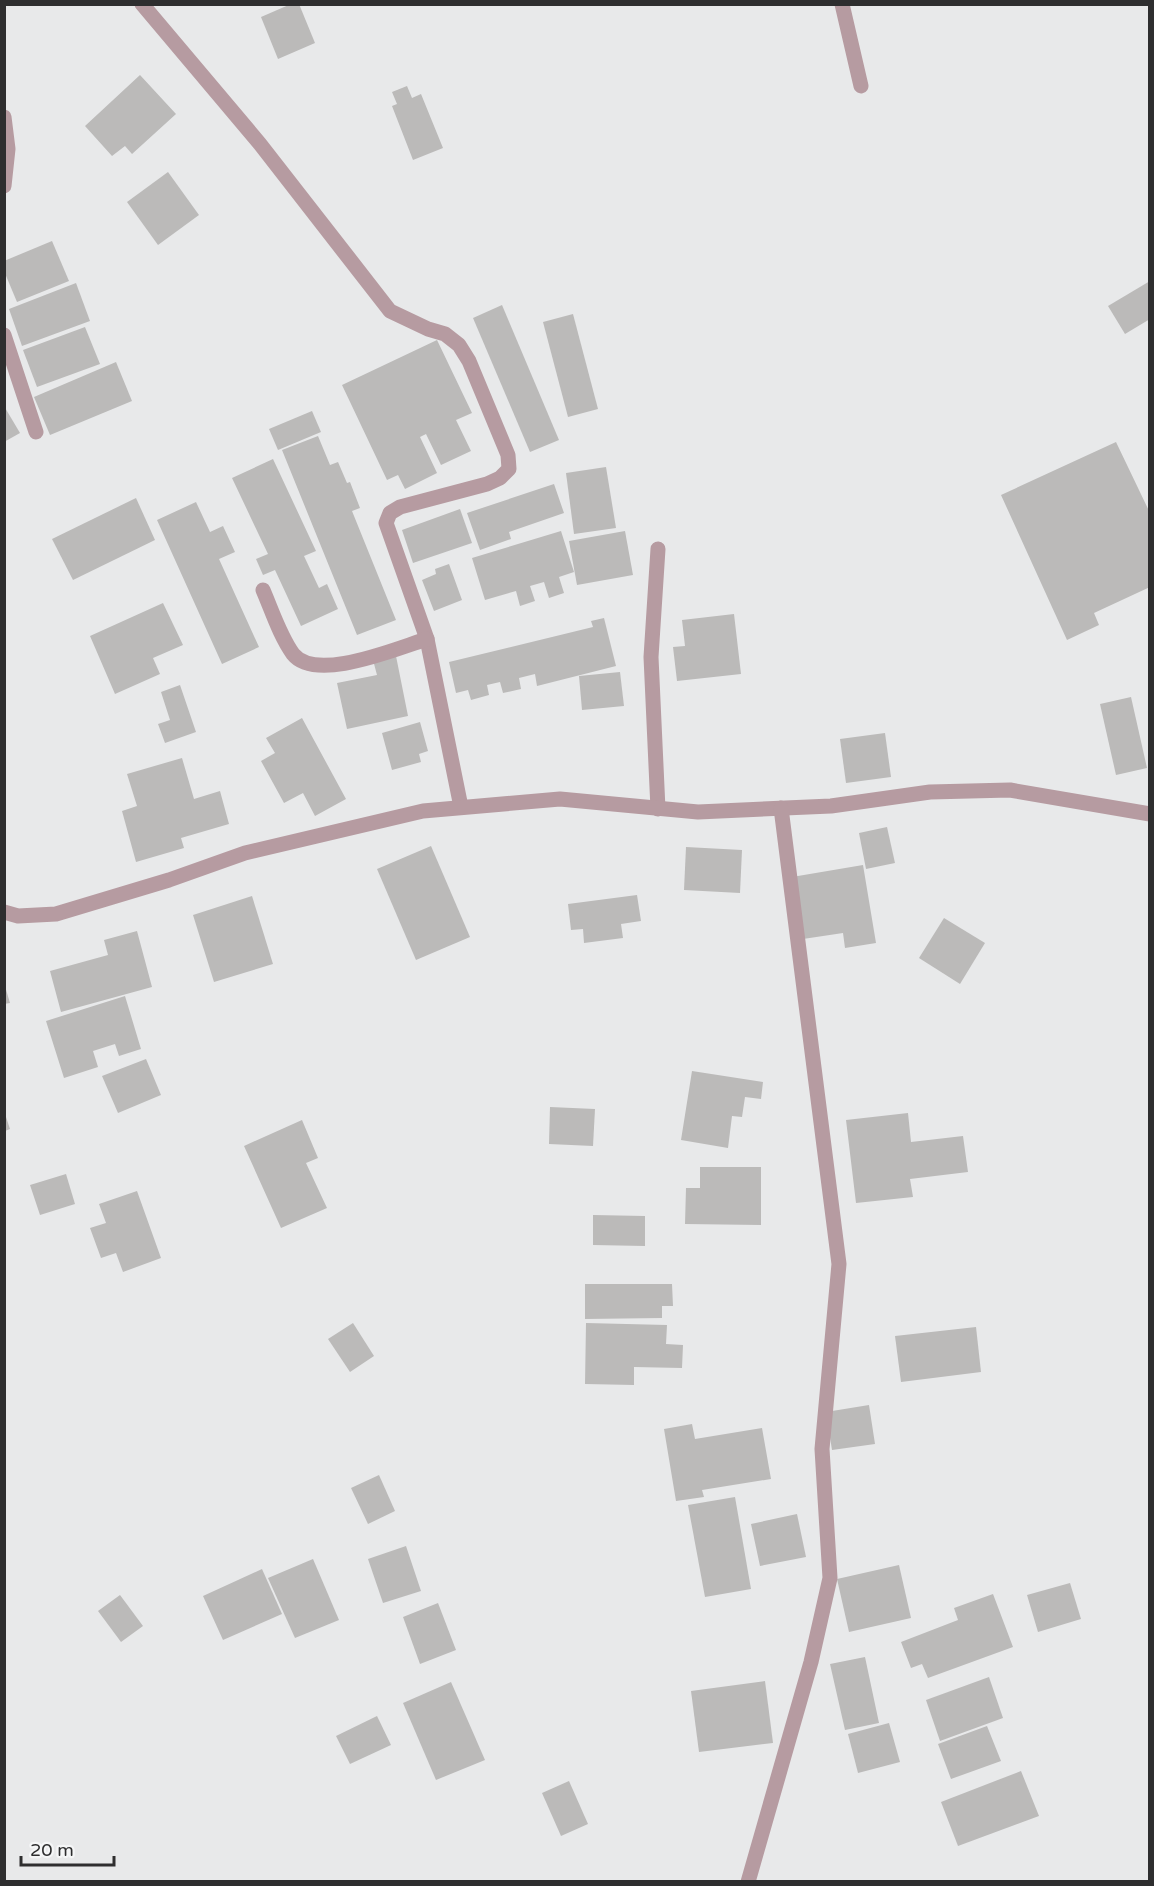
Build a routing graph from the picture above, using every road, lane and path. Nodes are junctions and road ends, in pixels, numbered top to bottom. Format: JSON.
{"nodes":[{"id":1,"x":142,"y":4,"type":"edge"},
{"id":2,"x":842,"y":4,"type":"edge"},
{"id":3,"x":861,"y":86,"type":"dead end"},
{"id":4,"x":4,"y":117,"type":"edge"},
{"id":5,"x":4,"y":186,"type":"edge"},
{"id":6,"x":4,"y":335,"type":"edge"},
{"id":7,"x":36,"y":432,"type":"dead end"},
{"id":8,"x":657,"y":549,"type":"dead end"},
{"id":9,"x":263,"y":590,"type":"dead end"},
{"id":10,"x":427,"y":639,"type":"junction"},
{"id":11,"x":461,"y":807,"type":"junction"},
{"id":12,"x":781,"y":808,"type":"junction"},
{"id":13,"x":658,"y":809,"type":"junction"},
{"id":14,"x":1149,"y":814,"type":"edge"},
{"id":15,"x":4,"y":912,"type":"edge"},
{"id":16,"x":748,"y":1881,"type":"edge"}],
"edges":[{"from":1,"to":10,"type":"street"},
{"from":2,"to":3,"type":"street"},
{"from":4,"to":5,"type":"street"},
{"from":6,"to":7,"type":"street"},
{"from":8,"to":13,"type":"street"},
{"from":9,"to":10,"type":"street"},
{"from":10,"to":11,"type":"street"},
{"from":11,"to":13,"type":"street"},
{"from":11,"to":15,"type":"street"},
{"from":12,"to":13,"type":"street"},
{"from":12,"to":14,"type":"street"},
{"from":12,"to":16,"type":"street"}]}
